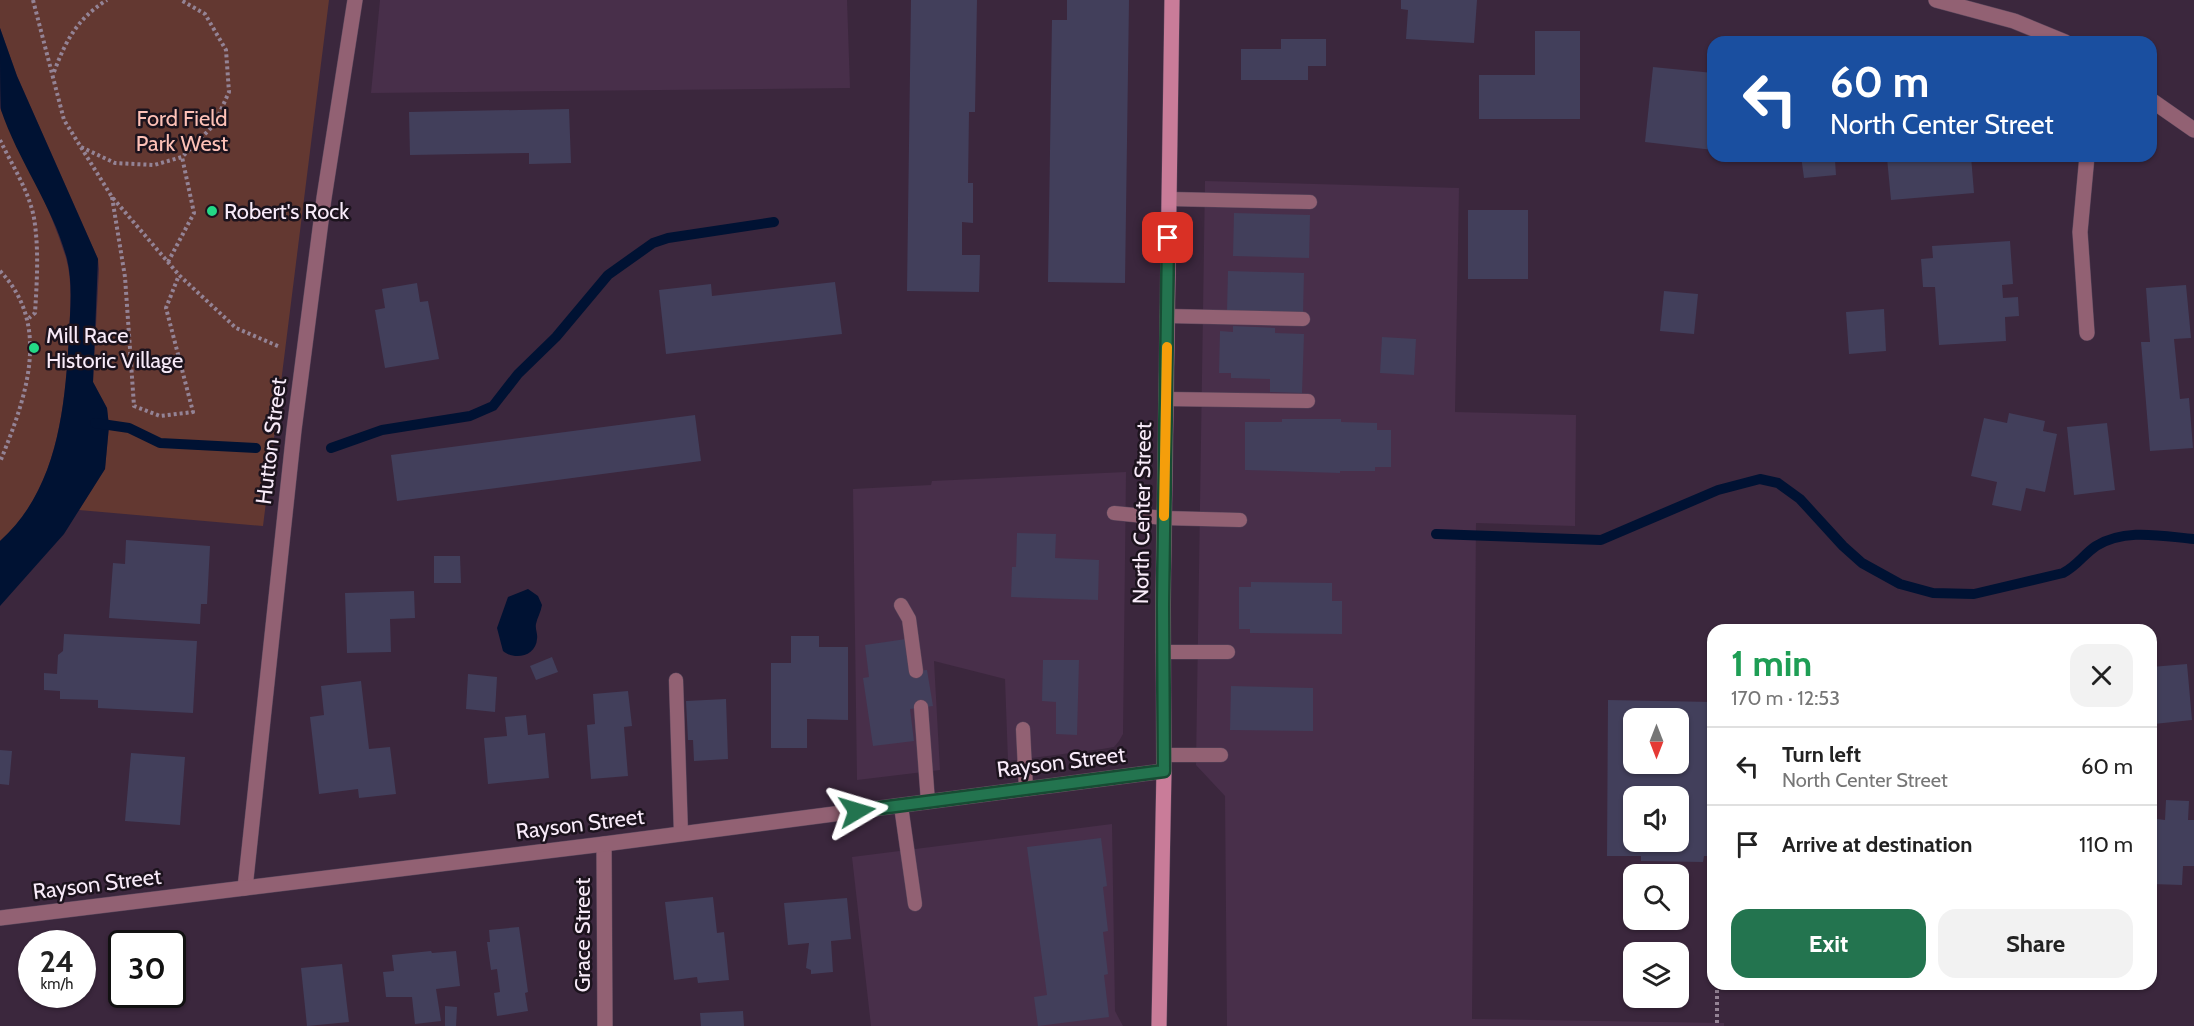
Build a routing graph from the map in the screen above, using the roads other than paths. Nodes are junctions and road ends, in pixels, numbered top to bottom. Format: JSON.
{"nodes":[{"id":1,"x":355,"y":0,"type":"edge"},
{"id":2,"x":1172,"y":0,"type":"edge"},
{"id":3,"x":1936,"y":0,"type":"edge"},
{"id":4,"x":2050,"y":36,"type":"edge"},
{"id":5,"x":2157,"y":104,"type":"edge"},
{"id":6,"x":2194,"y":130,"type":"edge"},
{"id":7,"x":2086,"y":162,"type":"edge"},
{"id":8,"x":1169,"y":199,"type":"junction"},
{"id":9,"x":1310,"y":202,"type":"dead end"},
{"id":10,"x":1167,"y":316,"type":"junction"},
{"id":11,"x":1303,"y":319,"type":"dead end"},
{"id":12,"x":2087,"y":333,"type":"dead end"},
{"id":13,"x":1166,"y":399,"type":"junction"},
{"id":14,"x":1308,"y":401,"type":"dead end"},
{"id":15,"x":1114,"y":513,"type":"dead end"},
{"id":16,"x":1164,"y":518,"type":"junction"},
{"id":17,"x":1240,"y":520,"type":"dead end"},
{"id":18,"x":901,"y":605,"type":"dead end"},
{"id":19,"x":1163,"y":652,"type":"junction"},
{"id":20,"x":1228,"y":652,"type":"dead end"},
{"id":21,"x":916,"y":671,"type":"dead end"},
{"id":22,"x":676,"y":680,"type":"dead end"},
{"id":23,"x":921,"y":707,"type":"dead end"},
{"id":24,"x":1023,"y":729,"type":"dead end"},
{"id":25,"x":1164,"y":754,"type":"junction"},
{"id":26,"x":1221,"y":754,"type":"dead end"},
{"id":27,"x":1164,"y":771,"type":"junction"},
{"id":28,"x":1026,"y":789,"type":"junction"},
{"id":29,"x":928,"y":802,"type":"junction"},
{"id":30,"x":901,"y":806,"type":"junction"},
{"id":31,"x":681,"y":834,"type":"junction"},
{"id":32,"x":604,"y":844,"type":"junction"},
{"id":33,"x":245,"y":888,"type":"junction"},
{"id":34,"x":915,"y":904,"type":"dead end"},
{"id":35,"x":0,"y":918,"type":"edge"},
{"id":36,"x":605,"y":1026,"type":"edge"},
{"id":37,"x":1159,"y":1026,"type":"edge"}],
"edges":[{"from":1,"to":33,"type":"street","name":"Hutton Street"},
{"from":2,"to":8,"type":"main road","name":"North Center Street"},
{"from":3,"to":4,"type":"street"},
{"from":5,"to":6,"type":"street"},
{"from":7,"to":12,"type":"street"},
{"from":8,"to":9,"type":"lane"},
{"from":8,"to":10,"type":"main road","name":"North Center Street"},
{"from":10,"to":11,"type":"lane"},
{"from":10,"to":13,"type":"main road","name":"North Center Street"},
{"from":13,"to":14,"type":"lane"},
{"from":13,"to":16,"type":"main road","name":"North Center Street"},
{"from":15,"to":16,"type":"lane"},
{"from":16,"to":17,"type":"lane"},
{"from":16,"to":19,"type":"main road","name":"North Center Street"},
{"from":18,"to":21,"type":"lane"},
{"from":19,"to":20,"type":"lane"},
{"from":19,"to":25,"type":"main road","name":"North Center Street"},
{"from":22,"to":31,"type":"lane"},
{"from":23,"to":29,"type":"lane"},
{"from":24,"to":28,"type":"lane"},
{"from":25,"to":26,"type":"lane"},
{"from":25,"to":27,"type":"main road","name":"North Center Street"},
{"from":27,"to":28,"type":"street","name":"Rayson Street"},
{"from":27,"to":37,"type":"main road","name":"North Center Street"},
{"from":28,"to":29,"type":"street","name":"Rayson Street"},
{"from":29,"to":30,"type":"street","name":"Rayson Street"},
{"from":30,"to":31,"type":"street","name":"Rayson Street"},
{"from":30,"to":34,"type":"lane"},
{"from":31,"to":32,"type":"street","name":"Rayson Street"},
{"from":32,"to":33,"type":"street","name":"Rayson Street"},
{"from":32,"to":36,"type":"street","name":"Grace Street"},
{"from":33,"to":35,"type":"street","name":"Rayson Street"}]}
